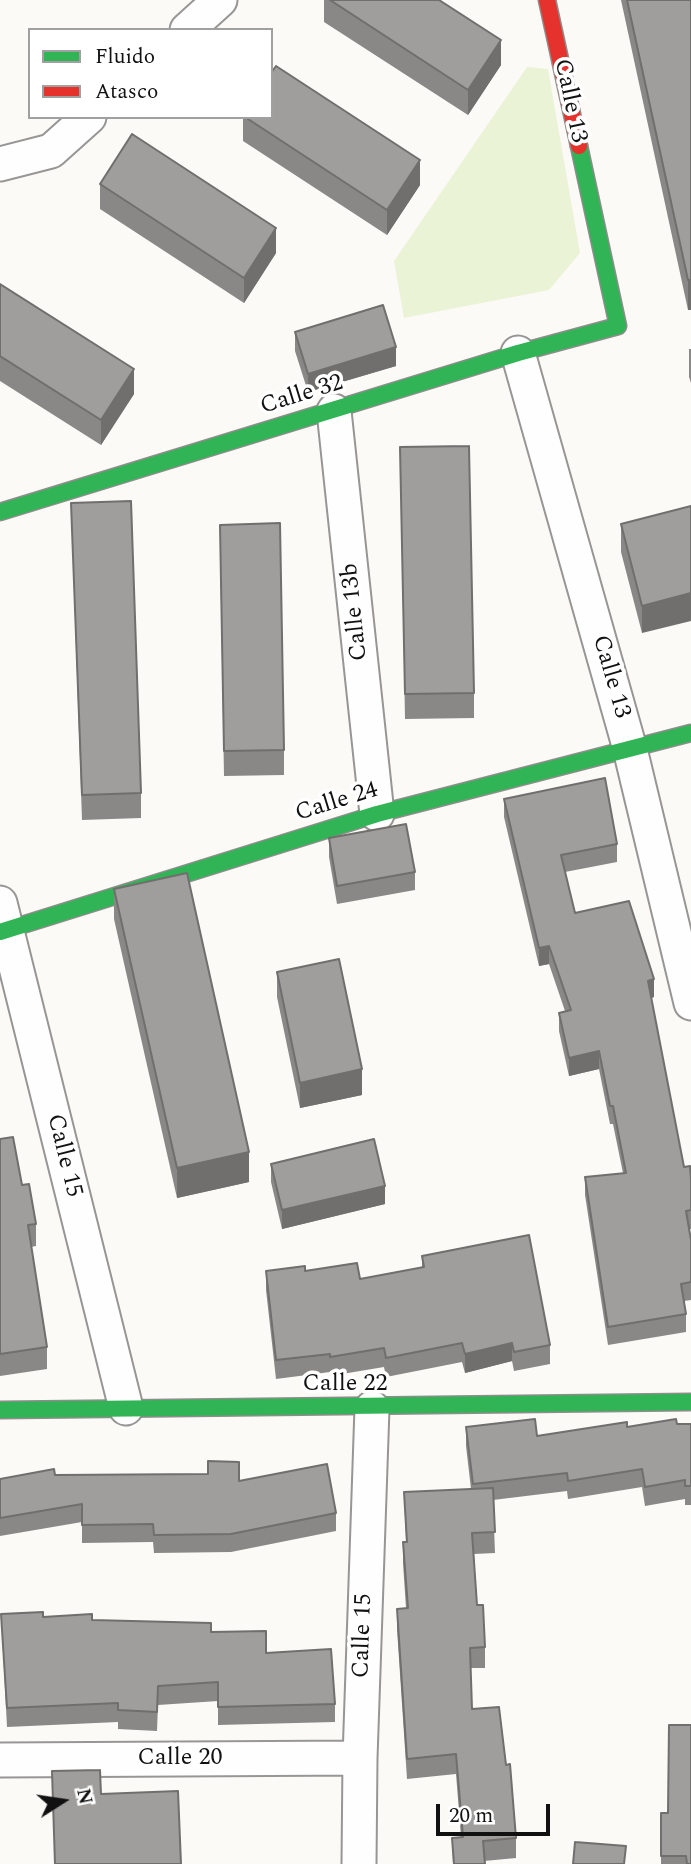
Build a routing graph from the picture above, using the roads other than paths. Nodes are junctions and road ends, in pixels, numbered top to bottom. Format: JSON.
{"nodes":[{"id":1,"x":220,"y":0,"type":"edge"},
{"id":2,"x":547,"y":0,"type":"edge"},
{"id":3,"x":189,"y":28,"type":"edge"},
{"id":4,"x":87,"y":119,"type":"edge"},
{"id":5,"x":0,"y":164,"type":"edge"},
{"id":6,"x":618,"y":326,"type":"joint"},
{"id":7,"x":518,"y":353,"type":"junction"},
{"id":8,"x":334,"y":411,"type":"junction"},
{"id":9,"x":0,"y":512,"type":"edge"},
{"id":10,"x":691,"y":733,"type":"edge"},
{"id":11,"x":630,"y":749,"type":"junction"},
{"id":12,"x":377,"y":814,"type":"junction"},
{"id":13,"x":2,"y":922,"type":"edge"},
{"id":14,"x":691,"y":1003,"type":"edge"},
{"id":15,"x":691,"y":1402,"type":"edge"},
{"id":16,"x":126,"y":1408,"type":"junction"},
{"id":17,"x":372,"y":1408,"type":"junction"},
{"id":18,"x":0,"y":1410,"type":"edge"},
{"id":19,"x":359,"y":1758,"type":"junction"},
{"id":20,"x":0,"y":1760,"type":"edge"},
{"id":21,"x":359,"y":1864,"type":"edge"}],
"edges":[{"from":1,"to":3,"type":"street"},
{"from":2,"to":6,"type":"street","name":"Calle 13"},
{"from":4,"to":5,"type":"street"},
{"from":6,"to":7,"type":"street","name":"Calle 32"},
{"from":7,"to":8,"type":"street","name":"Calle 32"},
{"from":7,"to":11,"type":"street","name":"Calle 13"},
{"from":8,"to":9,"type":"street","name":"Calle 32"},
{"from":8,"to":12,"type":"street","name":"Calle 13b"},
{"from":10,"to":11,"type":"street","name":"Calle 24"},
{"from":11,"to":12,"type":"street","name":"Calle 24"},
{"from":11,"to":14,"type":"street","name":"Calle 13"},
{"from":12,"to":13,"type":"street","name":"Calle 24"},
{"from":13,"to":16,"type":"street","name":"Calle 15"},
{"from":15,"to":17,"type":"street","name":"Calle 22"},
{"from":16,"to":17,"type":"street","name":"Calle 22"},
{"from":16,"to":18,"type":"street","name":"Calle 22"},
{"from":17,"to":19,"type":"street","name":"Calle 15"},
{"from":19,"to":20,"type":"street","name":"Calle 20"},
{"from":19,"to":21,"type":"street","name":"Calle 15"}]}
